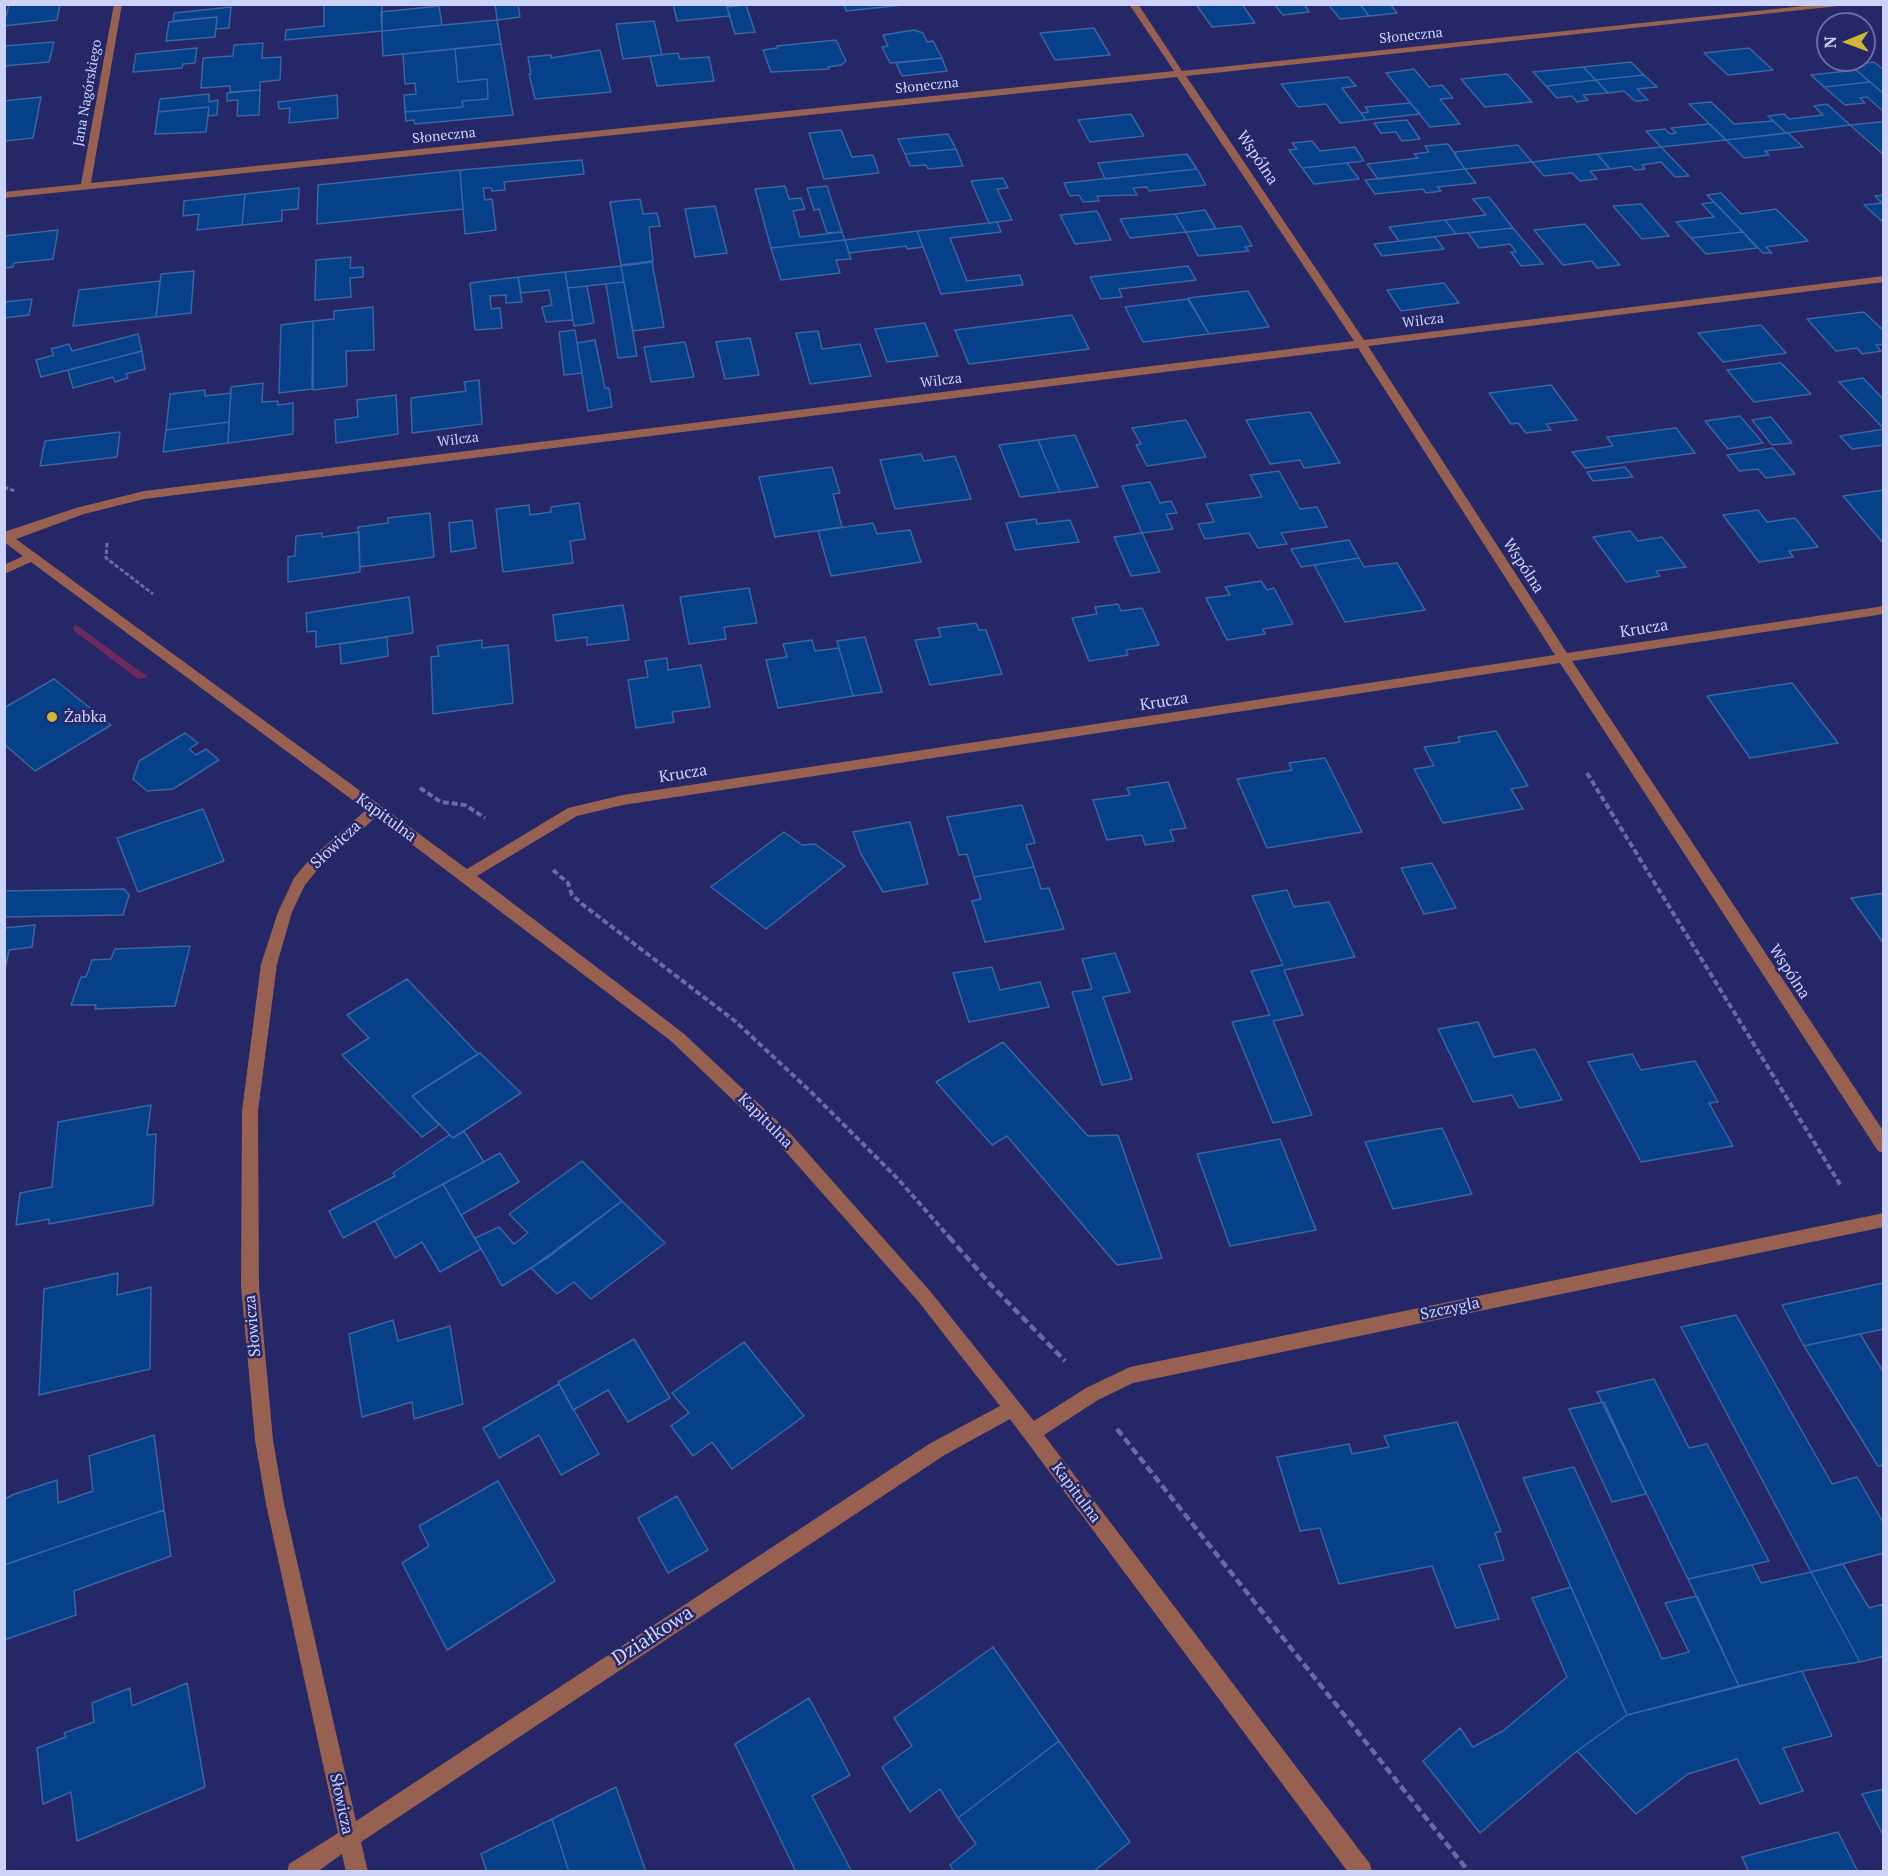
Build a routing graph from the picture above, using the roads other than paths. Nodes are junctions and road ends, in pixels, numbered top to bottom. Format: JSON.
{"nodes":[{"id":1,"x":118,"y":4,"type":"edge"},
{"id":2,"x":1133,"y":4,"type":"edge"},
{"id":3,"x":1853,"y":4,"type":"edge"},
{"id":4,"x":1181,"y":74,"type":"junction"},
{"id":5,"x":85,"y":187,"type":"junction"},
{"id":6,"x":4,"y":195,"type":"edge"},
{"id":7,"x":1884,"y":279,"type":"edge"},
{"id":8,"x":1361,"y":344,"type":"junction"},
{"id":9,"x":6,"y":537,"type":"edge"},
{"id":10,"x":32,"y":557,"type":"junction"},
{"id":11,"x":4,"y":570,"type":"edge"},
{"id":12,"x":1884,"y":609,"type":"edge"},
{"id":13,"x":1563,"y":658,"type":"junction"},
{"id":14,"x":375,"y":810,"type":"junction"},
{"id":15,"x":466,"y":876,"type":"junction"},
{"id":16,"x":1884,"y":1146,"type":"edge"},
{"id":17,"x":1884,"y":1220,"type":"edge"},
{"id":18,"x":1013,"y":1408,"type":"junction"},
{"id":19,"x":1031,"y":1433,"type":"junction"},
{"id":20,"x":348,"y":1838,"type":"junction"},
{"id":21,"x":297,"y":1872,"type":"edge"},
{"id":22,"x":357,"y":1872,"type":"edge"},
{"id":23,"x":1362,"y":1872,"type":"edge"}],
"edges":[{"from":1,"to":5,"type":"street","name":"Jana Nagórskiego"},
{"from":2,"to":4,"type":"street","name":"Wspólna"},
{"from":3,"to":4,"type":"street","name":"Słoneczna"},
{"from":4,"to":5,"type":"street","name":"Słoneczna"},
{"from":4,"to":8,"type":"street","name":"Wspólna"},
{"from":5,"to":6,"type":"street","name":"Słoneczna"},
{"from":7,"to":8,"type":"street","name":"Wilcza"},
{"from":8,"to":9,"type":"street","name":"Wilcza"},
{"from":8,"to":13,"type":"street","name":"Wspólna"},
{"from":9,"to":10,"type":"street","name":"Kapitulna"},
{"from":10,"to":11,"type":"street"},
{"from":10,"to":14,"type":"street","name":"Kapitulna"},
{"from":12,"to":13,"type":"street","name":"Krucza"},
{"from":13,"to":15,"type":"street","name":"Krucza"},
{"from":13,"to":16,"type":"street","name":"Wspólna"},
{"from":14,"to":15,"type":"street","name":"Kapitulna"},
{"from":14,"to":20,"type":"street","name":"Słowicza"},
{"from":15,"to":18,"type":"street","name":"Kapitulna"},
{"from":17,"to":19,"type":"street","name":"Szczygla"},
{"from":18,"to":19,"type":"street","name":"Kapitulna"},
{"from":18,"to":20,"type":"street","name":"Działkowa"},
{"from":19,"to":23,"type":"street","name":"Kapitulna"},
{"from":20,"to":21,"type":"street","name":"Działkowa"},
{"from":20,"to":22,"type":"street","name":"Słowicza"}]}
